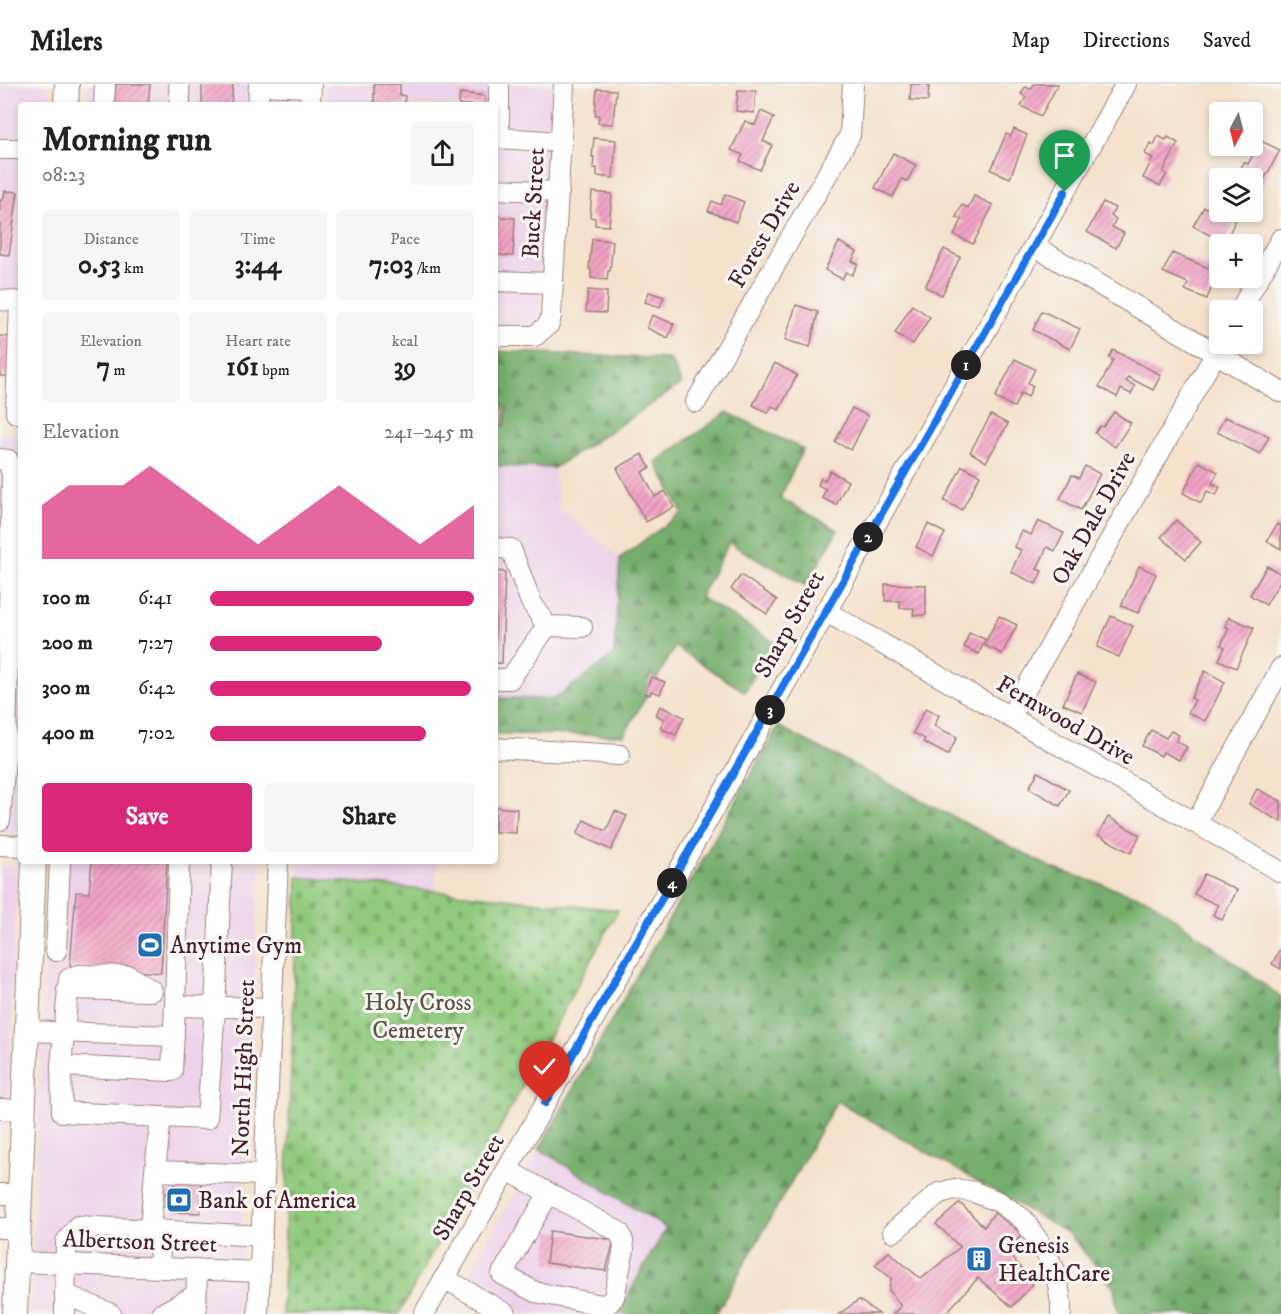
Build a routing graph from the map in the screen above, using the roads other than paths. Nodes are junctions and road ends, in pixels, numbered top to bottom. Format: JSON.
{"nodes":[{"id":1,"x":67,"y":84,"type":"edge"},
{"id":2,"x":105,"y":84,"type":"edge"},
{"id":3,"x":179,"y":84,"type":"edge"},
{"id":4,"x":499,"y":84,"type":"edge"},
{"id":5,"x":564,"y":84,"type":"edge"},
{"id":6,"x":853,"y":84,"type":"edge"},
{"id":7,"x":1126,"y":84,"type":"edge"},
{"id":8,"x":311,"y":92,"type":"edge"},
{"id":9,"x":66,"y":102,"type":"edge"},
{"id":10,"x":104,"y":102,"type":"edge"},
{"id":11,"x":180,"y":102,"type":"edge"},
{"id":12,"x":258,"y":102,"type":"edge"},
{"id":13,"x":562,"y":142,"type":"junction"},
{"id":14,"x":0,"y":149,"type":"edge"},
{"id":15,"x":18,"y":149,"type":"edge"},
{"id":16,"x":498,"y":189,"type":"edge"},
{"id":17,"x":559,"y":192,"type":"junction"},
{"id":18,"x":1281,"y":239,"type":"edge"},
{"id":19,"x":1034,"y":246,"type":"junction"},
{"id":20,"x":498,"y":281,"type":"edge"},
{"id":21,"x":553,"y":283,"type":"junction"},
{"id":22,"x":1246,"y":300,"type":"edge"},
{"id":23,"x":14,"y":301,"type":"edge"},
{"id":24,"x":498,"y":336,"type":"edge"},
{"id":25,"x":1209,"y":344,"type":"edge"},
{"id":26,"x":1215,"y":354,"type":"edge"},
{"id":27,"x":1225,"y":354,"type":"edge"},
{"id":28,"x":1281,"y":392,"type":"edge"},
{"id":29,"x":696,"y":402,"type":"dead end"},
{"id":30,"x":18,"y":413,"type":"edge"},
{"id":31,"x":0,"y":459,"type":"edge"},
{"id":32,"x":498,"y":548,"type":"edge"},
{"id":33,"x":825,"y":611,"type":"junction"},
{"id":34,"x":547,"y":626,"type":"junction"},
{"id":35,"x":582,"y":627,"type":"dead end"},
{"id":36,"x":1281,"y":668,"type":"edge"},
{"id":37,"x":498,"y":679,"type":"edge"},
{"id":38,"x":3,"y":704,"type":"edge"},
{"id":39,"x":1010,"y":717,"type":"junction"},
{"id":40,"x":14,"y":747,"type":"edge"},
{"id":41,"x":498,"y":748,"type":"edge"},
{"id":42,"x":620,"y":755,"type":"dead end"},
{"id":43,"x":0,"y":820,"type":"edge"},
{"id":44,"x":1196,"y":823,"type":"junction"},
{"id":45,"x":0,"y":845,"type":"edge"},
{"id":46,"x":18,"y":846,"type":"edge"},
{"id":47,"x":34,"y":864,"type":"edge"},
{"id":48,"x":60,"y":864,"type":"edge"},
{"id":49,"x":179,"y":864,"type":"edge"},
{"id":50,"x":222,"y":864,"type":"edge"},
{"id":51,"x":278,"y":864,"type":"edge"},
{"id":52,"x":1281,"y":872,"type":"edge"},
{"id":53,"x":56,"y":951,"type":"dead end"},
{"id":54,"x":175,"y":998,"type":"junction"},
{"id":55,"x":215,"y":1007,"type":"junction"},
{"id":56,"x":271,"y":1008,"type":"junction"},
{"id":57,"x":27,"y":1031,"type":"junction"},
{"id":58,"x":64,"y":1033,"type":"junction"},
{"id":59,"x":174,"y":1036,"type":"junction"},
{"id":60,"x":61,"y":1066,"type":"junction"},
{"id":61,"x":12,"y":1110,"type":"edge"},
{"id":62,"x":161,"y":1118,"type":"junction"},
{"id":63,"x":507,"y":1170,"type":"junction"},
{"id":64,"x":155,"y":1171,"type":"junction"},
{"id":65,"x":264,"y":1175,"type":"junction"},
{"id":66,"x":549,"y":1193,"type":"junction"},
{"id":67,"x":10,"y":1194,"type":"edge"},
{"id":68,"x":9,"y":1228,"type":"edge"},
{"id":69,"x":154,"y":1229,"type":"junction"},
{"id":70,"x":893,"y":1232,"type":"dead end"},
{"id":71,"x":261,"y":1236,"type":"junction"},
{"id":72,"x":18,"y":1262,"type":"junction"},
{"id":73,"x":66,"y":1264,"type":"junction"},
{"id":74,"x":160,"y":1268,"type":"junction"},
{"id":75,"x":197,"y":1269,"type":"junction"},
{"id":76,"x":260,"y":1272,"type":"junction"},
{"id":77,"x":444,"y":1278,"type":"junction"},
{"id":78,"x":65,"y":1294,"type":"junction"},
{"id":79,"x":196,"y":1304,"type":"edge"},
{"id":80,"x":15,"y":1314,"type":"edge"},
{"id":81,"x":65,"y":1314,"type":"edge"},
{"id":82,"x":111,"y":1314,"type":"edge"},
{"id":83,"x":161,"y":1314,"type":"edge"},
{"id":84,"x":258,"y":1314,"type":"edge"},
{"id":85,"x":424,"y":1314,"type":"edge"},
{"id":86,"x":507,"y":1314,"type":"edge"},
{"id":87,"x":1061,"y":1314,"type":"edge"}],
"edges":[{"from":1,"to":9,"type":"main road"},
{"from":2,"to":10,"type":"street"},
{"from":3,"to":11,"type":"street"},
{"from":4,"to":13,"type":"street"},
{"from":5,"to":13,"type":"street","name":"Buck Street"},
{"from":6,"to":29,"type":"street","name":"Forest Drive"},
{"from":7,"to":19,"type":"street","name":"Sharp Street"},
{"from":8,"to":12,"type":"street"},
{"from":13,"to":17,"type":"street","name":"Buck Street"},
{"from":14,"to":15,"type":"street"},
{"from":16,"to":17,"type":"street"},
{"from":17,"to":21,"type":"street","name":"Buck Street"},
{"from":18,"to":22,"type":"street"},
{"from":19,"to":25,"type":"street"},
{"from":19,"to":33,"type":"street","name":"Sharp Street"},
{"from":20,"to":21,"type":"street"},
{"from":21,"to":24,"type":"street","name":"Buck Street"},
{"from":23,"to":30,"type":"street"},
{"from":26,"to":39,"type":"street","name":"Oak Dale Drive"},
{"from":27,"to":28,"type":"street"},
{"from":31,"to":38,"type":"street"},
{"from":32,"to":34,"type":"street"},
{"from":33,"to":39,"type":"street","name":"Fernwood Drive"},
{"from":33,"to":63,"type":"street","name":"Sharp Street"},
{"from":34,"to":35,"type":"street"},
{"from":34,"to":37,"type":"street"},
{"from":36,"to":44,"type":"street"},
{"from":38,"to":40,"type":"street"},
{"from":39,"to":44,"type":"street","name":"Fernwood Drive"},
{"from":40,"to":43,"type":"street"},
{"from":41,"to":42,"type":"street"},
{"from":44,"to":52,"type":"street","name":"Fernwood Drive"},
{"from":45,"to":46,"type":"street"},
{"from":47,"to":57,"type":"main road"},
{"from":48,"to":53,"type":"street"},
{"from":49,"to":54,"type":"street"},
{"from":50,"to":55,"type":"street"},
{"from":51,"to":56,"type":"street","name":"North High Street"},
{"from":54,"to":55,"type":"street"},
{"from":54,"to":58,"type":"street"},
{"from":54,"to":59,"type":"street"},
{"from":55,"to":56,"type":"street"},
{"from":55,"to":62,"type":"street"},
{"from":56,"to":65,"type":"street","name":"North High Street"},
{"from":57,"to":58,"type":"street"},
{"from":57,"to":61,"type":"main road"},
{"from":58,"to":59,"type":"street"},
{"from":58,"to":60,"type":"street"},
{"from":59,"to":60,"type":"street"},
{"from":60,"to":62,"type":"street"},
{"from":61,"to":67,"type":"main road"},
{"from":62,"to":64,"type":"street"},
{"from":63,"to":66,"type":"street"},
{"from":63,"to":77,"type":"street","name":"Sharp Street"},
{"from":64,"to":65,"type":"street"},
{"from":64,"to":69,"type":"street"},
{"from":65,"to":71,"type":"street","name":"North High Street"},
{"from":66,"to":66,"type":"street"},
{"from":67,"to":68,"type":"main road"},
{"from":68,"to":72,"type":"main road"},
{"from":69,"to":71,"type":"street"},
{"from":69,"to":73,"type":"street"},
{"from":69,"to":74,"type":"street"},
{"from":70,"to":87,"type":"street"},
{"from":71,"to":76,"type":"street","name":"North High Street"},
{"from":72,"to":73,"type":"street","name":"Albertson Street"},
{"from":72,"to":80,"type":"main road"},
{"from":73,"to":74,"type":"street","name":"Albertson Street"},
{"from":73,"to":78,"type":"street"},
{"from":74,"to":75,"type":"street","name":"Albertson Street"},
{"from":75,"to":76,"type":"street","name":"Albertson Street"},
{"from":75,"to":79,"type":"street"},
{"from":76,"to":84,"type":"street","name":"North High Street"},
{"from":77,"to":85,"type":"street","name":"Sharp Street"},
{"from":77,"to":86,"type":"street"},
{"from":78,"to":81,"type":"street"},
{"from":78,"to":82,"type":"street"},
{"from":79,"to":83,"type":"street"}]}
